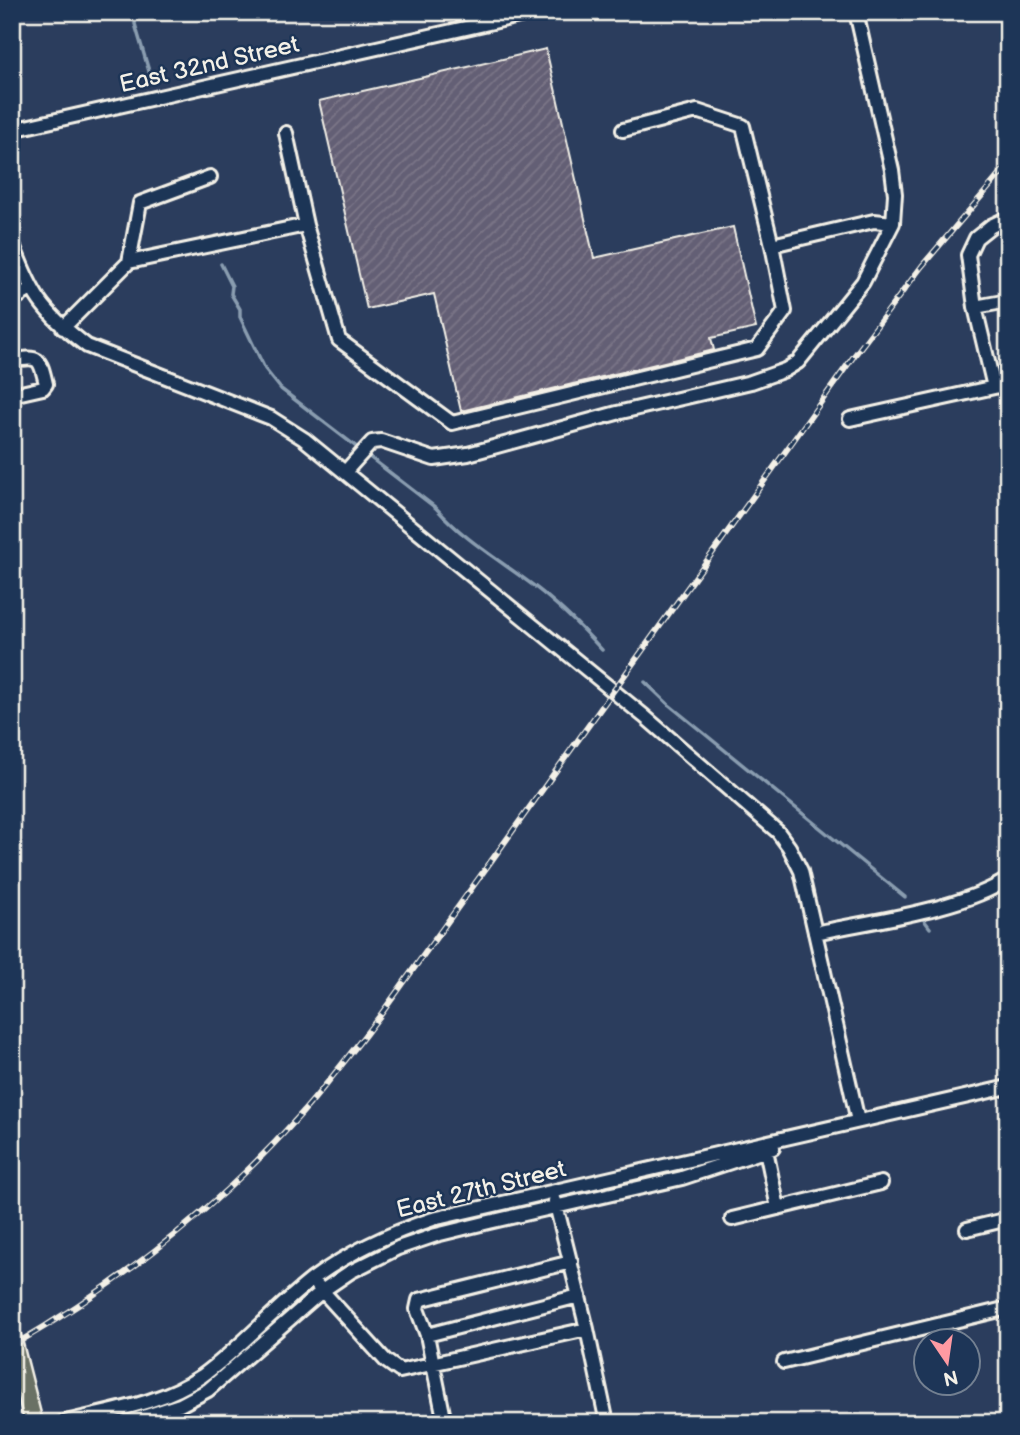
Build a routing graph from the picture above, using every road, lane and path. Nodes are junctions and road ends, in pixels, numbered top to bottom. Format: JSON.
{"nodes":[{"id":1,"x":537,"y":12,"type":"edge"},
{"id":2,"x":856,"y":12,"type":"edge"},
{"id":3,"x":12,"y":130,"type":"edge"},
{"id":4,"x":623,"y":130,"type":"dead end"},
{"id":5,"x":286,"y":133,"type":"dead end"},
{"id":6,"x":210,"y":177,"type":"dead end"},
{"id":7,"x":1008,"y":218,"type":"edge"},
{"id":8,"x":893,"y":223,"type":"junction"},
{"id":9,"x":306,"y":225,"type":"junction"},
{"id":10,"x":12,"y":242,"type":"edge"},
{"id":11,"x":772,"y":245,"type":"junction"},
{"id":12,"x":129,"y":262,"type":"junction"},
{"id":13,"x":30,"y":289,"type":"junction"},
{"id":14,"x":12,"y":300,"type":"edge"},
{"id":15,"x":1008,"y":301,"type":"edge"},
{"id":16,"x":975,"y":307,"type":"junction"},
{"id":17,"x":63,"y":328,"type":"junction"},
{"id":18,"x":12,"y":361,"type":"edge"},
{"id":19,"x":1008,"y":384,"type":"edge"},
{"id":20,"x":994,"y":387,"type":"junction"},
{"id":21,"x":12,"y":395,"type":"edge"},
{"id":22,"x":850,"y":419,"type":"dead end"},
{"id":23,"x":345,"y":472,"type":"junction"},
{"id":24,"x":1008,"y":879,"type":"edge"},
{"id":25,"x":815,"y":933,"type":"junction"},
{"id":26,"x":1008,"y":1087,"type":"edge"},
{"id":27,"x":858,"y":1121,"type":"junction"},
{"id":28,"x":836,"y":1126,"type":"junction"},
{"id":29,"x":766,"y":1150,"type":"junction"},
{"id":30,"x":881,"y":1183,"type":"dead end"},
{"id":31,"x":552,"y":1192,"type":"junction"},
{"id":32,"x":556,"y":1207,"type":"junction"},
{"id":33,"x":778,"y":1208,"type":"junction"},
{"id":34,"x":732,"y":1219,"type":"dead end"},
{"id":35,"x":1008,"y":1219,"type":"edge"},
{"id":36,"x":967,"y":1229,"type":"dead end"},
{"id":37,"x":571,"y":1262,"type":"junction"},
{"id":38,"x":313,"y":1279,"type":"junction"},
{"id":39,"x":321,"y":1291,"type":"junction"},
{"id":40,"x":579,"y":1296,"type":"junction"},
{"id":41,"x":1008,"y":1308,"type":"edge"},
{"id":42,"x":587,"y":1329,"type":"junction"},
{"id":43,"x":427,"y":1335,"type":"junction"},
{"id":44,"x":12,"y":1337,"type":"edge"},
{"id":45,"x":784,"y":1362,"type":"dead end"},
{"id":46,"x":431,"y":1364,"type":"junction"},
{"id":47,"x":34,"y":1423,"type":"edge"},
{"id":48,"x":61,"y":1423,"type":"edge"},
{"id":49,"x":125,"y":1423,"type":"edge"},
{"id":50,"x":445,"y":1423,"type":"edge"},
{"id":51,"x":607,"y":1423,"type":"edge"}],
"edges":[{"from":1,"to":3,"type":"street","name":"East 32nd Street"},
{"from":2,"to":8,"type":"street"},
{"from":4,"to":11,"type":"street"},
{"from":5,"to":9,"type":"street"},
{"from":6,"to":12,"type":"street"},
{"from":7,"to":16,"type":"street"},
{"from":8,"to":11,"type":"street"},
{"from":8,"to":23,"type":"street"},
{"from":9,"to":11,"type":"street"},
{"from":9,"to":12,"type":"street"},
{"from":10,"to":13,"type":"street"},
{"from":12,"to":17,"type":"street"},
{"from":13,"to":14,"type":"street"},
{"from":13,"to":17,"type":"street"},
{"from":15,"to":16,"type":"street"},
{"from":16,"to":20,"type":"street"},
{"from":17,"to":23,"type":"street"},
{"from":18,"to":21,"type":"street"},
{"from":19,"to":20,"type":"street"},
{"from":20,"to":22,"type":"street"},
{"from":23,"to":25,"type":"street"},
{"from":24,"to":25,"type":"street"},
{"from":25,"to":27,"type":"street"},
{"from":26,"to":27,"type":"street","name":"East 27th Street"},
{"from":27,"to":28,"type":"street","name":"East 27th Street"},
{"from":28,"to":29,"type":"street","name":"East 27th Street"},
{"from":28,"to":31,"type":"street","name":"East 27th Street"},
{"from":29,"to":32,"type":"street","name":"East 27th Street"},
{"from":29,"to":33,"type":"street"},
{"from":30,"to":33,"type":"street"},
{"from":31,"to":32,"type":"street"},
{"from":31,"to":38,"type":"street","name":"East 27th Street"},
{"from":32,"to":37,"type":"street"},
{"from":32,"to":39,"type":"street","name":"East 27th Street"},
{"from":33,"to":34,"type":"street"},
{"from":35,"to":36,"type":"street"},
{"from":37,"to":40,"type":"street"},
{"from":37,"to":43,"type":"street"},
{"from":38,"to":39,"type":"street"},
{"from":38,"to":48,"type":"street","name":"East 27th Street"},
{"from":39,"to":46,"type":"street"},
{"from":39,"to":49,"type":"street","name":"East 27th Street"},
{"from":40,"to":42,"type":"street"},
{"from":40,"to":43,"type":"street"},
{"from":41,"to":45,"type":"street"},
{"from":42,"to":46,"type":"street"},
{"from":42,"to":51,"type":"street"},
{"from":43,"to":46,"type":"street"},
{"from":44,"to":47,"type":"main road"},
{"from":46,"to":50,"type":"street"}]}
